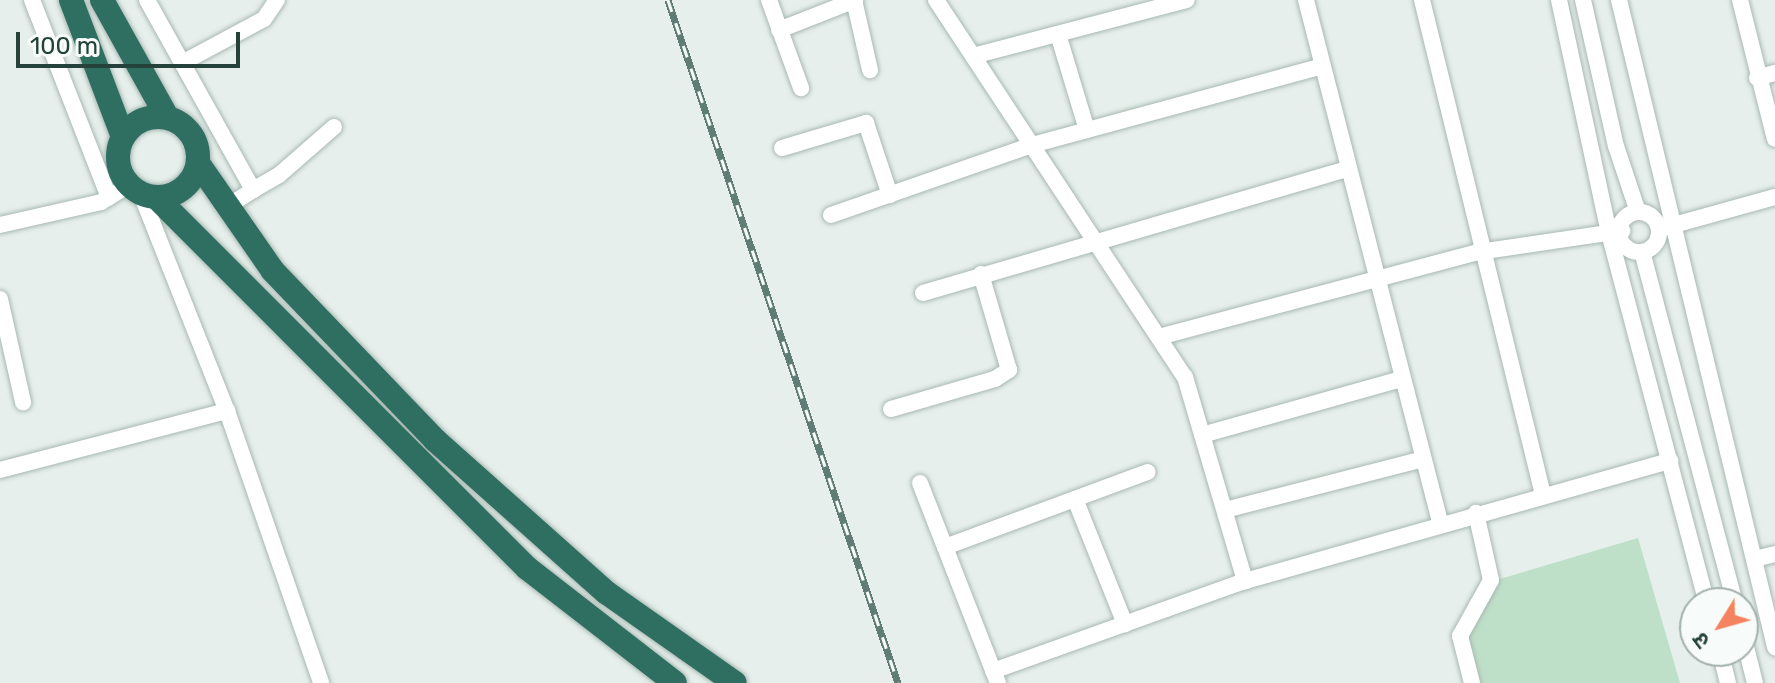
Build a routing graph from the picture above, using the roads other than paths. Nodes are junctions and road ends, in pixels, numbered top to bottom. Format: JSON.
{"nodes":[{"id":1,"x":32,"y":0,"type":"edge"},
{"id":2,"x":71,"y":0,"type":"edge"},
{"id":3,"x":102,"y":0,"type":"edge"},
{"id":4,"x":147,"y":0,"type":"edge"},
{"id":5,"x":277,"y":0,"type":"edge"},
{"id":6,"x":769,"y":0,"type":"edge"},
{"id":7,"x":854,"y":0,"type":"edge"},
{"id":8,"x":936,"y":0,"type":"edge"},
{"id":9,"x":1187,"y":0,"type":"edge"},
{"id":10,"x":1306,"y":0,"type":"edge"},
{"id":11,"x":1422,"y":0,"type":"edge"},
{"id":12,"x":1559,"y":0,"type":"edge"},
{"id":13,"x":1583,"y":0,"type":"edge"},
{"id":14,"x":1619,"y":0,"type":"edge"},
{"id":15,"x":1740,"y":0,"type":"edge"},
{"id":16,"x":779,"y":30,"type":"junction"},
{"id":17,"x":1058,"y":34,"type":"junction"},
{"id":18,"x":973,"y":56,"type":"junction"},
{"id":19,"x":182,"y":63,"type":"junction"},
{"id":20,"x":1322,"y":66,"type":"junction"},
{"id":21,"x":870,"y":70,"type":"dead end"},
{"id":22,"x":1775,"y":73,"type":"edge"},
{"id":23,"x":1757,"y":78,"type":"junction"},
{"id":24,"x":801,"y":88,"type":"dead end"},
{"id":25,"x":167,"y":117,"type":"junction"},
{"id":26,"x":334,"y":127,"type":"dead end"},
{"id":27,"x":1087,"y":130,"type":"junction"},
{"id":28,"x":123,"y":137,"type":"junction"},
{"id":29,"x":1775,"y":139,"type":"edge"},
{"id":30,"x":1032,"y":145,"type":"junction"},
{"id":31,"x":782,"y":148,"type":"dead end"},
{"id":32,"x":198,"y":163,"type":"junction"},
{"id":33,"x":1347,"y":169,"type":"junction"},
{"id":34,"x":253,"y":190,"type":"junction"},
{"id":35,"x":134,"y":194,"type":"junction"},
{"id":36,"x":890,"y":195,"type":"junction"},
{"id":37,"x":1775,"y":197,"type":"edge"},
{"id":38,"x":227,"y":207,"type":"junction"},
{"id":39,"x":1637,"y":209,"type":"junction"},
{"id":40,"x":831,"y":215,"type":"dead end"},
{"id":41,"x":0,"y":225,"type":"edge"},
{"id":42,"x":1664,"y":228,"type":"junction"},
{"id":43,"x":1616,"y":232,"type":"junction"},
{"id":44,"x":1094,"y":240,"type":"junction"},
{"id":45,"x":1479,"y":252,"type":"junction"},
{"id":46,"x":1643,"y":255,"type":"junction"},
{"id":47,"x":981,"y":274,"type":"junction"},
{"id":48,"x":1374,"y":280,"type":"junction"},
{"id":49,"x":923,"y":293,"type":"dead end"},
{"id":50,"x":0,"y":299,"type":"edge"},
{"id":51,"x":4,"y":333,"type":"edge"},
{"id":52,"x":1159,"y":337,"type":"junction"},
{"id":53,"x":1401,"y":379,"type":"junction"},
{"id":54,"x":23,"y":402,"type":"dead end"},
{"id":55,"x":891,"y":409,"type":"dead end"},
{"id":56,"x":227,"y":411,"type":"junction"},
{"id":57,"x":1202,"y":435,"type":"junction"},
{"id":58,"x":1423,"y":459,"type":"junction"},
{"id":59,"x":1670,"y":461,"type":"junction"},
{"id":60,"x":0,"y":470,"type":"edge"},
{"id":61,"x":1148,"y":472,"type":"dead end"},
{"id":62,"x":920,"y":483,"type":"dead end"},
{"id":63,"x":1543,"y":495,"type":"junction"},
{"id":64,"x":1075,"y":499,"type":"junction"},
{"id":65,"x":1225,"y":510,"type":"junction"},
{"id":66,"x":1476,"y":513,"type":"junction"},
{"id":67,"x":1440,"y":522,"type":"junction"},
{"id":68,"x":945,"y":547,"type":"junction"},
{"id":69,"x":1775,"y":554,"type":"edge"},
{"id":70,"x":1754,"y":559,"type":"junction"},
{"id":71,"x":1245,"y":581,"type":"junction"},
{"id":72,"x":1703,"y":587,"type":"edge"},
{"id":73,"x":1731,"y":587,"type":"edge"},
{"id":74,"x":1125,"y":624,"type":"junction"},
{"id":75,"x":1775,"y":645,"type":"edge"},
{"id":76,"x":995,"y":677,"type":"edge"},
{"id":77,"x":321,"y":683,"type":"edge"},
{"id":78,"x":675,"y":683,"type":"edge"},
{"id":79,"x":735,"y":683,"type":"edge"},
{"id":80,"x":1472,"y":683,"type":"edge"}],
"edges":[{"from":1,"to":35,"type":"street"},
{"from":2,"to":28,"type":"highway"},
{"from":3,"to":25,"type":"highway"},
{"from":4,"to":19,"type":"street"},
{"from":5,"to":19,"type":"street"},
{"from":6,"to":16,"type":"street"},
{"from":7,"to":16,"type":"street"},
{"from":7,"to":21,"type":"street"},
{"from":8,"to":18,"type":"street"},
{"from":9,"to":17,"type":"street"},
{"from":10,"to":20,"type":"street"},
{"from":11,"to":45,"type":"street"},
{"from":12,"to":43,"type":"street"},
{"from":13,"to":39,"type":"street"},
{"from":14,"to":42,"type":"street"},
{"from":15,"to":23,"type":"street"},
{"from":16,"to":24,"type":"street"},
{"from":17,"to":18,"type":"street"},
{"from":17,"to":27,"type":"street"},
{"from":18,"to":30,"type":"street"},
{"from":19,"to":34,"type":"street"},
{"from":20,"to":27,"type":"street"},
{"from":20,"to":33,"type":"street"},
{"from":22,"to":23,"type":"street"},
{"from":23,"to":29,"type":"street"},
{"from":25,"to":28,"type":"highway"},
{"from":25,"to":32,"type":"highway"},
{"from":26,"to":34,"type":"street"},
{"from":27,"to":30,"type":"street"},
{"from":28,"to":35,"type":"highway"},
{"from":30,"to":36,"type":"street"},
{"from":30,"to":44,"type":"street"},
{"from":31,"to":36,"type":"street"},
{"from":32,"to":35,"type":"highway"},
{"from":32,"to":38,"type":"highway"},
{"from":33,"to":44,"type":"street"},
{"from":33,"to":48,"type":"street"},
{"from":34,"to":38,"type":"street"},
{"from":35,"to":41,"type":"street"},
{"from":35,"to":56,"type":"street"},
{"from":35,"to":78,"type":"highway"},
{"from":36,"to":40,"type":"street"},
{"from":37,"to":42,"type":"street"},
{"from":38,"to":79,"type":"highway"},
{"from":39,"to":42,"type":"street"},
{"from":39,"to":43,"type":"street"},
{"from":42,"to":46,"type":"street"},
{"from":42,"to":70,"type":"street"},
{"from":43,"to":45,"type":"street"},
{"from":43,"to":46,"type":"street"},
{"from":43,"to":59,"type":"street"},
{"from":44,"to":47,"type":"street"},
{"from":44,"to":52,"type":"street"},
{"from":45,"to":48,"type":"street"},
{"from":45,"to":63,"type":"street"},
{"from":46,"to":73,"type":"street"},
{"from":47,"to":49,"type":"street"},
{"from":47,"to":55,"type":"street"},
{"from":48,"to":52,"type":"street"},
{"from":48,"to":53,"type":"street"},
{"from":50,"to":51,"type":"street"},
{"from":51,"to":54,"type":"street"},
{"from":52,"to":57,"type":"street"},
{"from":53,"to":57,"type":"street"},
{"from":53,"to":58,"type":"street"},
{"from":56,"to":60,"type":"street"},
{"from":56,"to":77,"type":"street"},
{"from":57,"to":65,"type":"street"},
{"from":58,"to":65,"type":"street"},
{"from":58,"to":67,"type":"street"},
{"from":59,"to":63,"type":"street"},
{"from":59,"to":72,"type":"street"},
{"from":61,"to":64,"type":"street"},
{"from":62,"to":68,"type":"street"},
{"from":63,"to":66,"type":"street"},
{"from":64,"to":68,"type":"street"},
{"from":64,"to":74,"type":"street"},
{"from":65,"to":71,"type":"street"},
{"from":66,"to":67,"type":"street"},
{"from":66,"to":80,"type":"street"},
{"from":67,"to":71,"type":"street"},
{"from":68,"to":76,"type":"street"},
{"from":69,"to":70,"type":"street"},
{"from":70,"to":75,"type":"street"},
{"from":71,"to":74,"type":"street"},
{"from":74,"to":76,"type":"street"}]}
